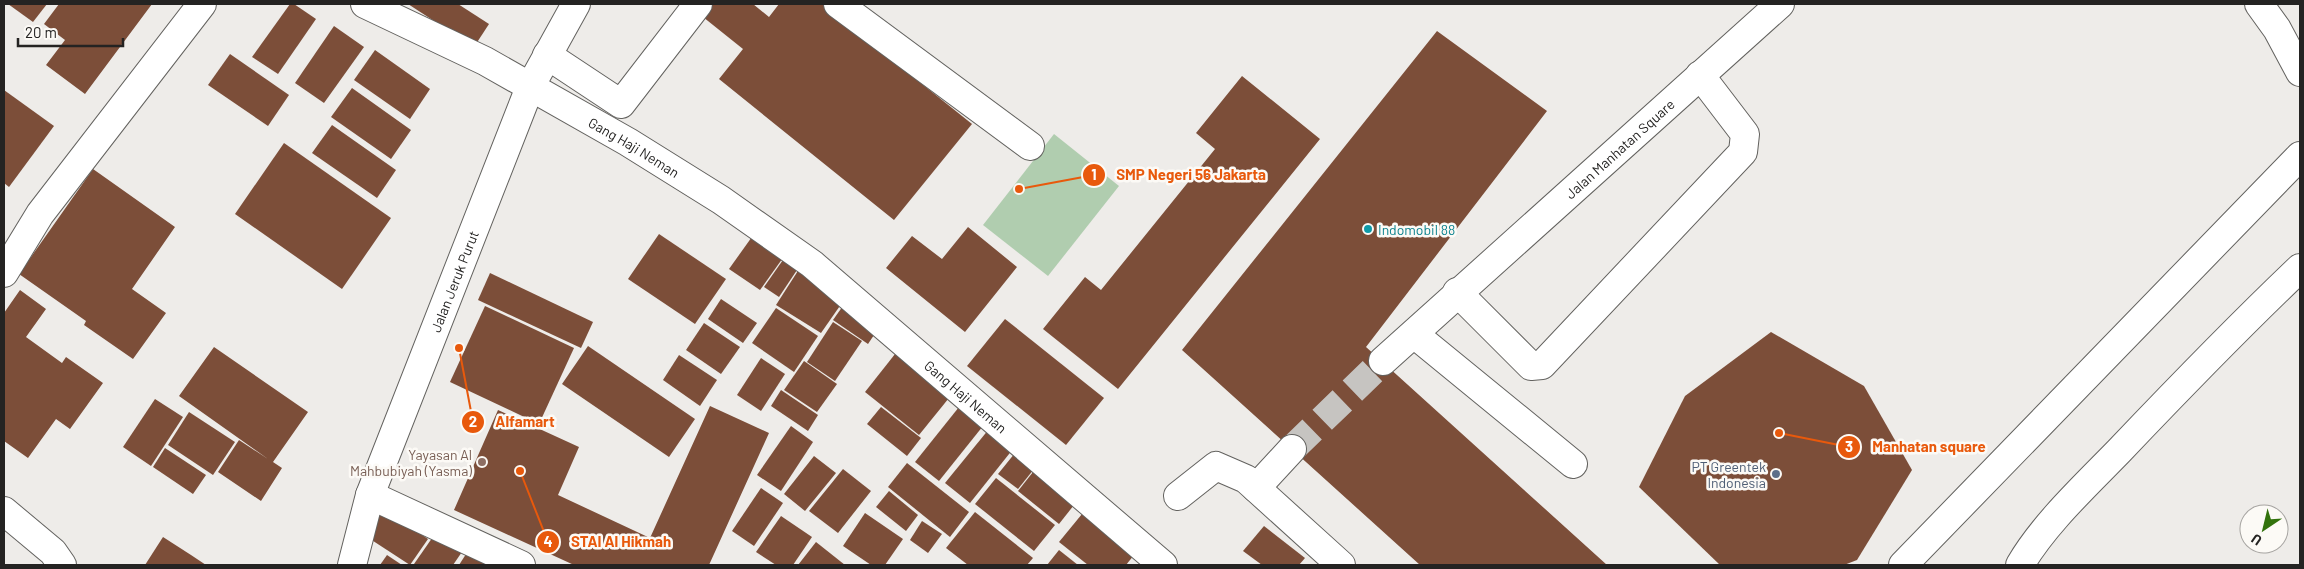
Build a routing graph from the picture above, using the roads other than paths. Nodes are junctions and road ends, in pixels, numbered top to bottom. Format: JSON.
{"nodes":[{"id":1,"x":202,"y":4,"type":"edge"},
{"id":2,"x":365,"y":4,"type":"edge"},
{"id":3,"x":576,"y":4,"type":"edge"},
{"id":4,"x":698,"y":4,"type":"edge"},
{"id":5,"x":838,"y":4,"type":"edge"},
{"id":6,"x":1780,"y":4,"type":"edge"},
{"id":7,"x":2259,"y":4,"type":"edge"},
{"id":8,"x":546,"y":55,"type":"junction"},
{"id":9,"x":2300,"y":72,"type":"edge"},
{"id":10,"x":1700,"y":75,"type":"junction"},
{"id":11,"x":530,"y":87,"type":"junction"},
{"id":12,"x":1030,"y":146,"type":"dead end"},
{"id":13,"x":2300,"y":156,"type":"edge"},
{"id":14,"x":2300,"y":268,"type":"edge"},
{"id":15,"x":4,"y":273,"type":"edge"},
{"id":16,"x":1457,"y":292,"type":"junction"},
{"id":17,"x":1414,"y":334,"type":"junction"},
{"id":18,"x":1383,"y":361,"type":"tunnel mouth"},
{"id":19,"x":1292,"y":450,"type":"tunnel mouth"},
{"id":20,"x":1573,"y":464,"type":"dead end"},
{"id":21,"x":1256,"y":488,"type":"junction"},
{"id":22,"x":370,"y":495,"type":"junction"},
{"id":23,"x":1178,"y":496,"type":"dead end"},
{"id":24,"x":4,"y":511,"type":"edge"},
{"id":25,"x":62,"y":565,"type":"edge"},
{"id":26,"x":352,"y":565,"type":"edge"},
{"id":27,"x":521,"y":565,"type":"edge"},
{"id":28,"x":1164,"y":565,"type":"edge"},
{"id":29,"x":1341,"y":565,"type":"edge"},
{"id":30,"x":1903,"y":565,"type":"edge"},
{"id":31,"x":2020,"y":565,"type":"edge"}],
"edges":[{"from":1,"to":15,"type":"street"},
{"from":2,"to":11,"type":"street","name":"Gang Haji Neman"},
{"from":3,"to":8,"type":"street","name":"Jalan Jeruk Purut"},
{"from":4,"to":8,"type":"street"},
{"from":5,"to":12,"type":"street"},
{"from":6,"to":10,"type":"street","name":"Jalan Manhatan Square"},
{"from":7,"to":9,"type":"street"},
{"from":8,"to":11,"type":"street","name":"Jalan Jeruk Purut"},
{"from":10,"to":16,"type":"street","name":"Jalan Manhatan Square"},
{"from":10,"to":16,"type":"street"},
{"from":11,"to":22,"type":"street","name":"Jalan Jeruk Purut"},
{"from":11,"to":28,"type":"street","name":"Gang Haji Neman"},
{"from":13,"to":30,"type":"street"},
{"from":14,"to":31,"type":"street"},
{"from":16,"to":17,"type":"street","name":"Jalan Manhatan Square"},
{"from":17,"to":18,"type":"street","name":"Jalan Manhatan Square"},
{"from":17,"to":20,"type":"street"},
{"from":19,"to":21,"type":"street"},
{"from":21,"to":23,"type":"street"},
{"from":21,"to":29,"type":"street"},
{"from":22,"to":26,"type":"street","name":"Jalan Jeruk Purut"},
{"from":22,"to":27,"type":"street"},
{"from":24,"to":25,"type":"street"}]}
